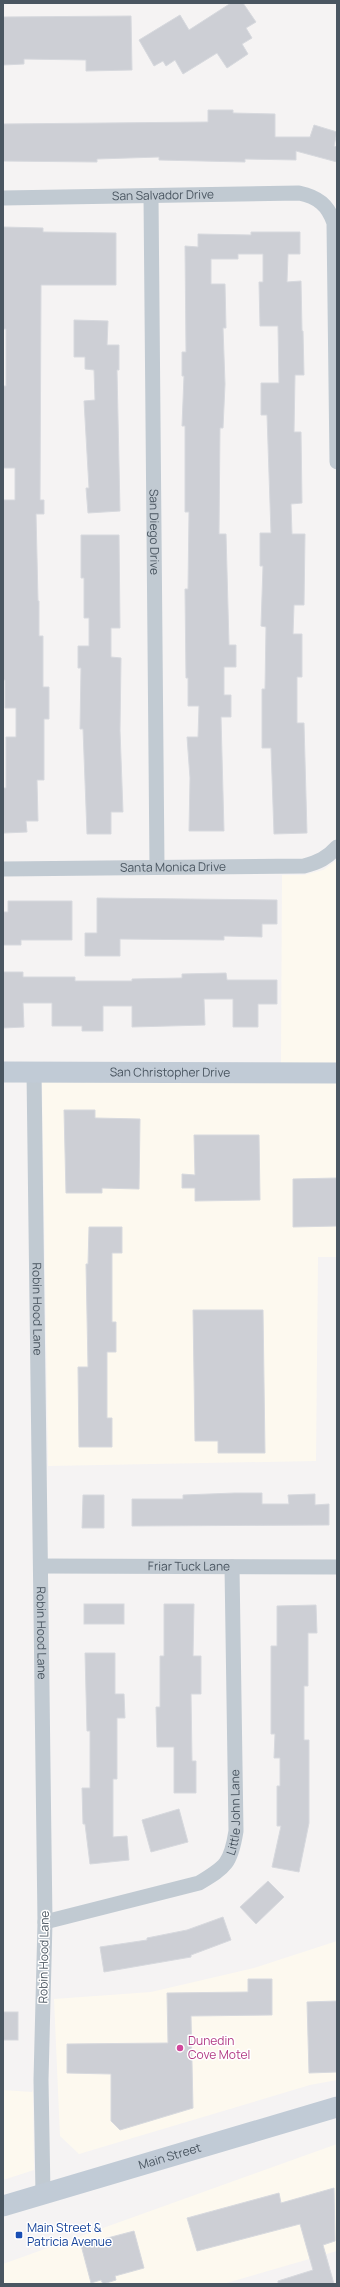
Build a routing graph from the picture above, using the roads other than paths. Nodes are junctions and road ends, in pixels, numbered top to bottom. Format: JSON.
{"nodes":[{"id":1,"x":151,"y":196,"type":"junction"},
{"id":2,"x":3,"y":198,"type":"edge"},
{"id":3,"x":337,"y":428,"type":"edge"},
{"id":4,"x":337,"y":462,"type":"edge"},
{"id":5,"x":337,"y":847,"type":"edge"},
{"id":6,"x":157,"y":867,"type":"junction"},
{"id":7,"x":3,"y":869,"type":"edge"},
{"id":8,"x":3,"y":1072,"type":"edge"},
{"id":9,"x":34,"y":1072,"type":"junction"},
{"id":10,"x":337,"y":1073,"type":"edge"},
{"id":11,"x":41,"y":1566,"type":"junction"},
{"id":12,"x":232,"y":1567,"type":"junction"},
{"id":13,"x":337,"y":1567,"type":"edge"},
{"id":14,"x":45,"y":1922,"type":"junction"},
{"id":15,"x":337,"y":2106,"type":"edge"},
{"id":16,"x":43,"y":2194,"type":"junction"},
{"id":17,"x":3,"y":2206,"type":"edge"}],
"edges":[{"from":1,"to":2,"type":"street","name":"San Salvador Drive"},
{"from":1,"to":3,"type":"street","name":"San Salvador Drive"},
{"from":1,"to":6,"type":"street","name":"San Diego Drive"},
{"from":3,"to":4,"type":"street"},
{"from":5,"to":6,"type":"street","name":"Santa Monica Drive"},
{"from":6,"to":7,"type":"street","name":"Santa Monica Drive"},
{"from":8,"to":9,"type":"main road","name":"San Christopher Drive"},
{"from":9,"to":10,"type":"main road","name":"San Christopher Drive"},
{"from":9,"to":11,"type":"street","name":"Robin Hood Lane"},
{"from":11,"to":12,"type":"street","name":"Friar Tuck Lane"},
{"from":11,"to":14,"type":"street","name":"Robin Hood Lane"},
{"from":12,"to":13,"type":"street","name":"Friar Tuck Lane"},
{"from":12,"to":14,"type":"street","name":"Little John Lane"},
{"from":14,"to":16,"type":"street","name":"Robin Hood Lane"},
{"from":15,"to":16,"type":"main road","name":"Main Street"},
{"from":16,"to":17,"type":"main road","name":"Main Street"}]}
